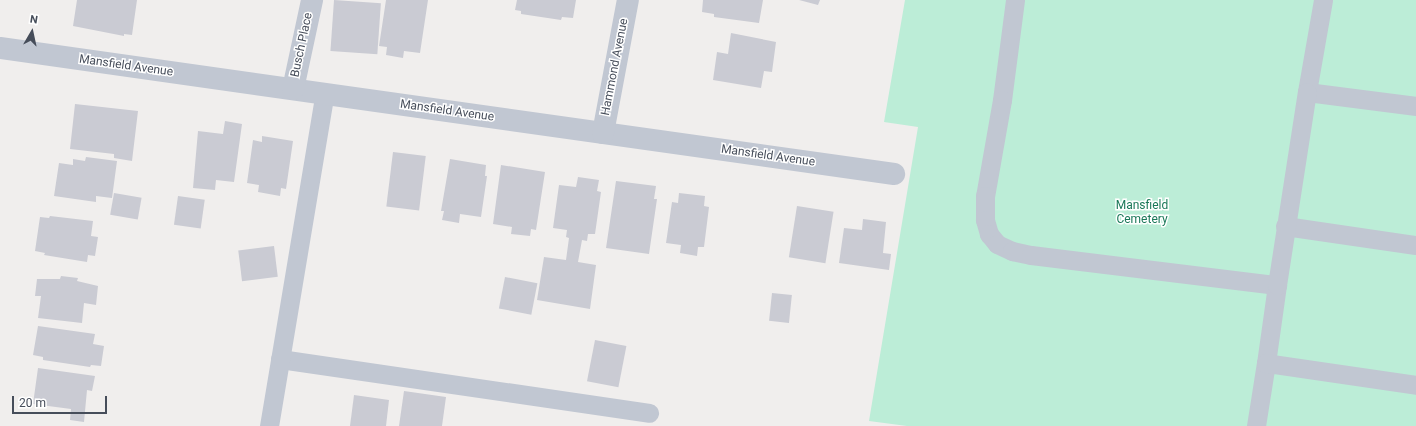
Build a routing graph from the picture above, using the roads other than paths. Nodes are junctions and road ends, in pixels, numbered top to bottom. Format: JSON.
{"nodes":[{"id":1,"x":312,"y":0,"type":"edge"},
{"id":2,"x":628,"y":0,"type":"edge"},
{"id":3,"x":1015,"y":0,"type":"edge"},
{"id":4,"x":1322,"y":0,"type":"edge"},
{"id":5,"x":0,"y":48,"type":"edge"},
{"id":6,"x":293,"y":89,"type":"junction"},
{"id":7,"x":1307,"y":92,"type":"junction"},
{"id":8,"x":325,"y":94,"type":"junction"},
{"id":9,"x":1416,"y":106,"type":"edge"},
{"id":10,"x":602,"y":133,"type":"junction"},
{"id":11,"x":894,"y":174,"type":"dead end"},
{"id":12,"x":1285,"y":226,"type":"junction"},
{"id":13,"x":1416,"y":245,"type":"edge"},
{"id":14,"x":1277,"y":285,"type":"junction"},
{"id":15,"x":280,"y":359,"type":"junction"},
{"id":16,"x":1266,"y":363,"type":"junction"},
{"id":17,"x":1416,"y":385,"type":"edge"},
{"id":18,"x":649,"y":413,"type":"dead end"},
{"id":19,"x":269,"y":426,"type":"edge"},
{"id":20,"x":1256,"y":426,"type":"edge"}],
"edges":[{"from":1,"to":6,"type":"street","name":"Busch Place"},
{"from":2,"to":10,"type":"street","name":"Hammond Avenue"},
{"from":3,"to":14,"type":"lane"},
{"from":4,"to":7,"type":"lane"},
{"from":5,"to":6,"type":"street","name":"Mansfield Avenue"},
{"from":6,"to":8,"type":"street","name":"Mansfield Avenue"},
{"from":7,"to":9,"type":"lane"},
{"from":7,"to":12,"type":"lane"},
{"from":8,"to":10,"type":"street","name":"Mansfield Avenue"},
{"from":8,"to":15,"type":"lane"},
{"from":10,"to":11,"type":"street","name":"Mansfield Avenue"},
{"from":12,"to":13,"type":"lane"},
{"from":12,"to":14,"type":"lane"},
{"from":14,"to":16,"type":"lane"},
{"from":15,"to":18,"type":"lane"},
{"from":15,"to":19,"type":"lane"},
{"from":16,"to":17,"type":"lane"},
{"from":16,"to":20,"type":"lane"}]}
